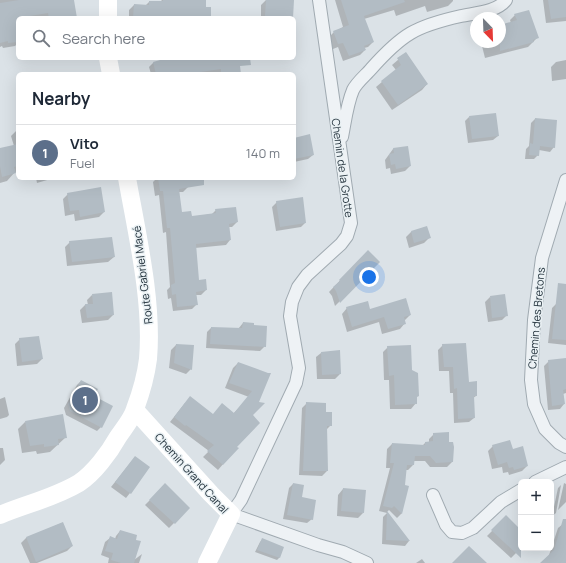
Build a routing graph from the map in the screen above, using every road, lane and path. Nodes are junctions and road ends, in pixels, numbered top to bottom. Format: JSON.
{"nodes":[{"id":1,"x":108,"y":0,"type":"edge"},
{"id":2,"x":319,"y":0,"type":"edge"},
{"id":3,"x":506,"y":0,"type":"edge"},
{"id":4,"x":108,"y":16,"type":"edge"},
{"id":5,"x":108,"y":60,"type":"edge"},
{"id":6,"x":111,"y":72,"type":"edge"},
{"id":7,"x":340,"y":150,"type":"junction"},
{"id":8,"x":127,"y":180,"type":"edge"},
{"id":9,"x":566,"y":180,"type":"edge"},
{"id":10,"x":135,"y":410,"type":"junction"},
{"id":11,"x":566,"y":447,"type":"edge"},
{"id":12,"x":566,"y":467,"type":"edge"},
{"id":13,"x":542,"y":479,"type":"edge"},
{"id":14,"x":518,"y":492,"type":"edge"},
{"id":15,"x":433,"y":495,"type":"dead end"},
{"id":16,"x":231,"y":514,"type":"junction"},
{"id":17,"x":0,"y":515,"type":"edge"},
{"id":18,"x":207,"y":563,"type":"edge"},
{"id":19,"x":367,"y":563,"type":"edge"}],
"edges":[{"from":1,"to":4,"type":"main road"},
{"from":2,"to":7,"type":"street","name":"Chemin de la Grotte"},
{"from":3,"to":7,"type":"street"},
{"from":5,"to":6,"type":"main road"},
{"from":7,"to":16,"type":"street","name":"Chemin de la Grotte"},
{"from":8,"to":10,"type":"main road","name":"Route Gabriel Macé"},
{"from":9,"to":11,"type":"street","name":"Chemin des Bretons"},
{"from":10,"to":16,"type":"main road","name":"Chemin Grand Canal"},
{"from":10,"to":17,"type":"main road","name":"Route Gabriel Macé"},
{"from":12,"to":13,"type":"street"},
{"from":14,"to":15,"type":"street"},
{"from":16,"to":18,"type":"main road","name":"Chemin Grand Canal"},
{"from":16,"to":19,"type":"street"}]}
